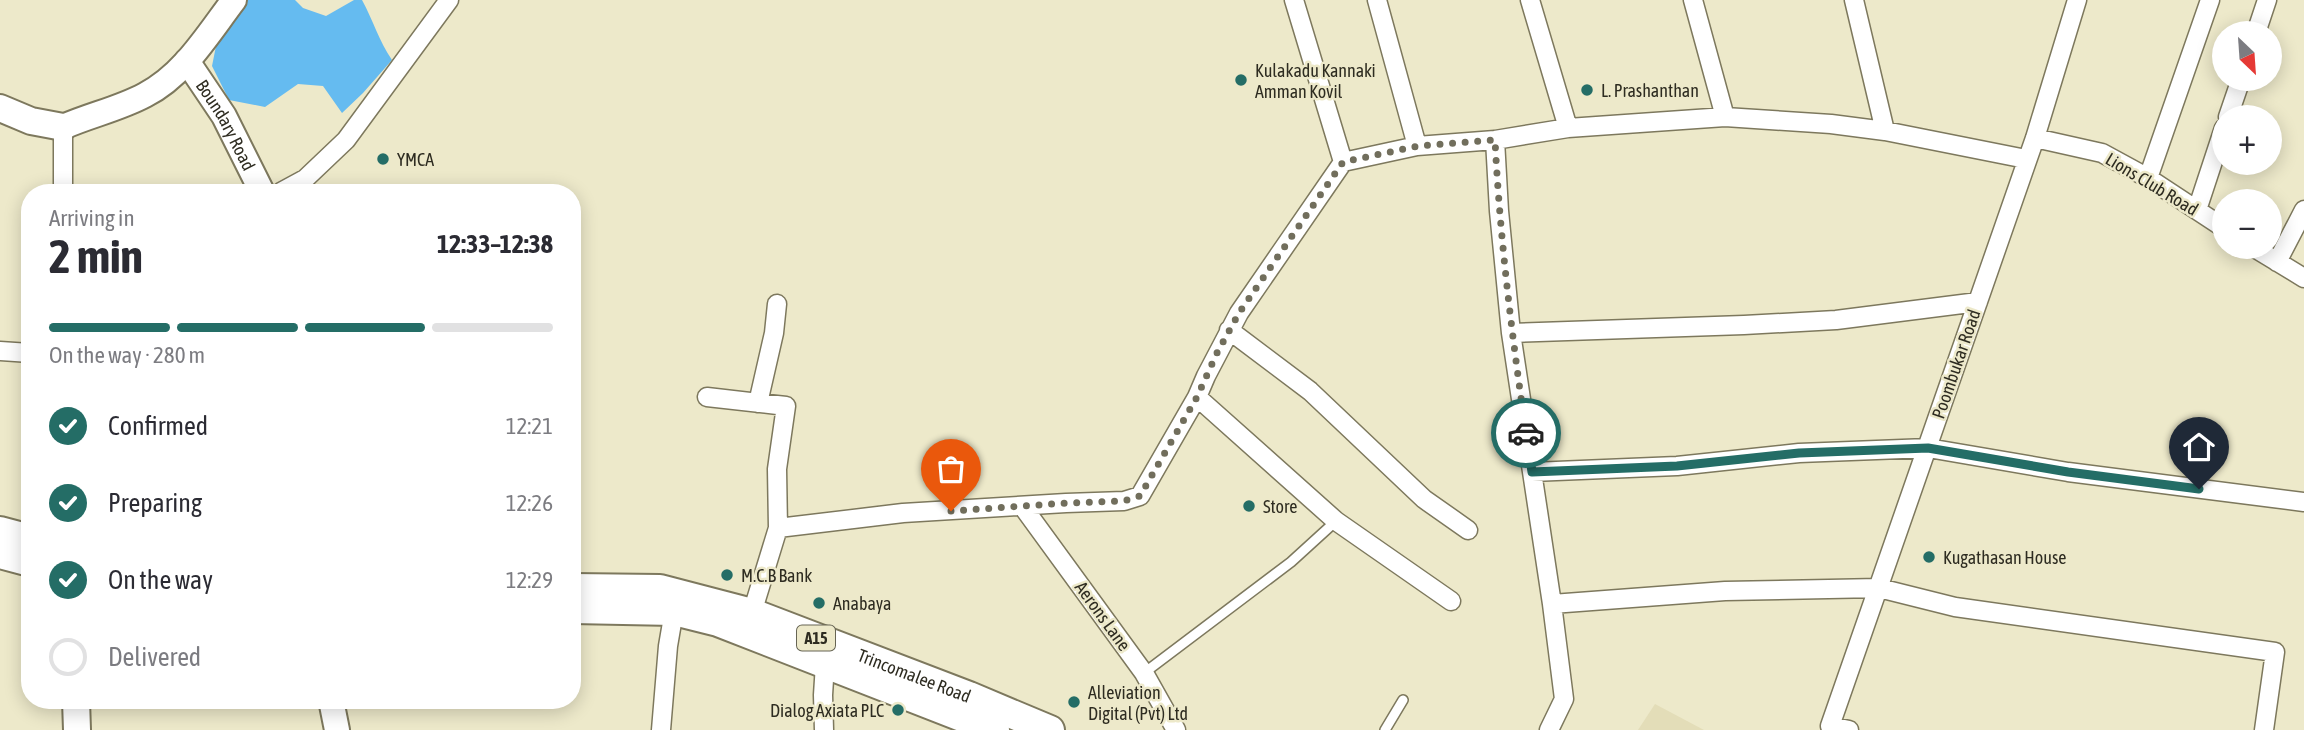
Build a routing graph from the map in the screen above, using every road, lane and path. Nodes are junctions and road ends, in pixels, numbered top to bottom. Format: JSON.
{"nodes":[{"id":1,"x":234,"y":0,"type":"edge"},
{"id":2,"x":449,"y":0,"type":"edge"},
{"id":3,"x":1294,"y":0,"type":"edge"},
{"id":4,"x":1377,"y":0,"type":"edge"},
{"id":5,"x":1530,"y":0,"type":"edge"},
{"id":6,"x":1693,"y":0,"type":"edge"},
{"id":7,"x":1854,"y":0,"type":"edge"},
{"id":8,"x":2077,"y":0,"type":"edge"},
{"id":9,"x":2210,"y":0,"type":"edge"},
{"id":10,"x":2267,"y":0,"type":"edge"},
{"id":11,"x":2260,"y":21,"type":"edge"},
{"id":12,"x":187,"y":61,"type":"junction"},
{"id":13,"x":0,"y":108,"type":"edge"},
{"id":14,"x":1725,"y":117,"type":"junction"},
{"id":15,"x":63,"y":127,"type":"junction"},
{"id":16,"x":1568,"y":128,"type":"junction"},
{"id":17,"x":1885,"y":131,"type":"junction"},
{"id":18,"x":2035,"y":138,"type":"junction"},
{"id":19,"x":1495,"y":140,"type":"junction"},
{"id":20,"x":1418,"y":146,"type":"junction"},
{"id":21,"x":2026,"y":159,"type":"junction"},
{"id":22,"x":1343,"y":162,"type":"junction"},
{"id":23,"x":2212,"y":164,"type":"edge"},
{"id":24,"x":2148,"y":178,"type":"junction"},
{"id":25,"x":62,"y":184,"type":"edge"},
{"id":26,"x":258,"y":184,"type":"edge"},
{"id":27,"x":296,"y":184,"type":"edge"},
{"id":28,"x":2197,"y":210,"type":"junction"},
{"id":29,"x":2304,"y":210,"type":"edge"},
{"id":30,"x":2212,"y":220,"type":"edge"},
{"id":31,"x":2272,"y":259,"type":"edge"},
{"id":32,"x":2277,"y":262,"type":"junction"},
{"id":33,"x":2304,"y":278,"type":"edge"},
{"id":34,"x":1978,"y":302,"type":"junction"},
{"id":35,"x":777,"y":304,"type":"dead end"},
{"id":36,"x":1229,"y":330,"type":"junction"},
{"id":37,"x":1511,"y":333,"type":"junction"},
{"id":38,"x":0,"y":351,"type":"edge"},
{"id":39,"x":21,"y":352,"type":"edge"},
{"id":40,"x":707,"y":397,"type":"dead end"},
{"id":41,"x":1197,"y":397,"type":"junction"},
{"id":42,"x":758,"y":403,"type":"junction"},
{"id":43,"x":1928,"y":448,"type":"junction"},
{"id":44,"x":1532,"y":472,"type":"junction"},
{"id":45,"x":2304,"y":502,"type":"edge"},
{"id":46,"x":1023,"y":507,"type":"junction"},
{"id":47,"x":1336,"y":521,"type":"junction"},
{"id":48,"x":778,"y":528,"type":"junction"},
{"id":49,"x":1468,"y":530,"type":"dead end"},
{"id":50,"x":0,"y":531,"type":"edge"},
{"id":51,"x":21,"y":537,"type":"edge"},
{"id":52,"x":0,"y":554,"type":"edge"},
{"id":53,"x":21,"y":560,"type":"edge"},
{"id":54,"x":581,"y":588,"type":"edge"},
{"id":55,"x":1879,"y":588,"type":"junction"},
{"id":56,"x":1451,"y":601,"type":"dead end"},
{"id":57,"x":1552,"y":604,"type":"junction"},
{"id":58,"x":581,"y":609,"type":"edge"},
{"id":59,"x":674,"y":611,"type":"junction"},
{"id":60,"x":752,"y":613,"type":"junction"},
{"id":61,"x":825,"y":664,"type":"junction"},
{"id":62,"x":1144,"y":673,"type":"junction"},
{"id":63,"x":1403,"y":701,"type":"dead end"},
{"id":64,"x":76,"y":709,"type":"edge"},
{"id":65,"x":333,"y":709,"type":"edge"},
{"id":66,"x":77,"y":730,"type":"edge"},
{"id":67,"x":337,"y":730,"type":"edge"},
{"id":68,"x":661,"y":730,"type":"edge"},
{"id":69,"x":824,"y":730,"type":"edge"},
{"id":70,"x":995,"y":730,"type":"edge"},
{"id":71,"x":1050,"y":730,"type":"edge"},
{"id":72,"x":1176,"y":730,"type":"edge"},
{"id":73,"x":1385,"y":730,"type":"edge"},
{"id":74,"x":1549,"y":730,"type":"edge"},
{"id":75,"x":1849,"y":730,"type":"edge"},
{"id":76,"x":2264,"y":730,"type":"edge"}],
"edges":[{"from":1,"to":12,"type":"main road"},
{"from":2,"to":27,"type":"street"},
{"from":3,"to":22,"type":"street"},
{"from":4,"to":20,"type":"street"},
{"from":5,"to":16,"type":"street"},
{"from":6,"to":14,"type":"street"},
{"from":7,"to":17,"type":"street"},
{"from":8,"to":18,"type":"street","name":"Poombukar Road"},
{"from":9,"to":24,"type":"street"},
{"from":10,"to":11,"type":"street"},
{"from":12,"to":15,"type":"main road"},
{"from":12,"to":26,"type":"main road","name":"Boundary Road"},
{"from":13,"to":15,"type":"main road"},
{"from":14,"to":16,"type":"street"},
{"from":14,"to":17,"type":"street"},
{"from":15,"to":25,"type":"street"},
{"from":16,"to":19,"type":"street"},
{"from":17,"to":21,"type":"street"},
{"from":18,"to":21,"type":"street","name":"Poombukar Road"},
{"from":18,"to":24,"type":"street","name":"Lions Club Road"},
{"from":19,"to":20,"type":"street"},
{"from":19,"to":37,"type":"street"},
{"from":20,"to":22,"type":"street"},
{"from":21,"to":34,"type":"street","name":"Poombukar Road"},
{"from":22,"to":36,"type":"street"},
{"from":23,"to":28,"type":"street"},
{"from":24,"to":28,"type":"street","name":"Lions Club Road"},
{"from":28,"to":30,"type":"street","name":"Lions Club Road"},
{"from":29,"to":32,"type":"street"},
{"from":31,"to":32,"type":"street"},
{"from":32,"to":33,"type":"street"},
{"from":34,"to":37,"type":"street"},
{"from":34,"to":43,"type":"street","name":"Poombukar Road"},
{"from":35,"to":42,"type":"street"},
{"from":36,"to":41,"type":"street"},
{"from":36,"to":49,"type":"street"},
{"from":37,"to":44,"type":"street"},
{"from":38,"to":39,"type":"street"},
{"from":40,"to":42,"type":"street"},
{"from":41,"to":46,"type":"street"},
{"from":41,"to":47,"type":"street"},
{"from":42,"to":48,"type":"street"},
{"from":43,"to":44,"type":"street"},
{"from":43,"to":45,"type":"street"},
{"from":43,"to":55,"type":"street","name":"Poombukar Road"},
{"from":44,"to":57,"type":"street"},
{"from":46,"to":48,"type":"street"},
{"from":46,"to":62,"type":"street","name":"Aerons Lane"},
{"from":47,"to":56,"type":"street"},
{"from":47,"to":62,"type":"lane"},
{"from":48,"to":60,"type":"street"},
{"from":50,"to":51,"type":"highway"},
{"from":52,"to":53,"type":"highway"},
{"from":54,"to":60,"type":"highway","name":"Trincomalee Road","number":"A15"},
{"from":55,"to":57,"type":"street"},
{"from":55,"to":75,"type":"street","name":"Poombukar Road"},
{"from":55,"to":76,"type":"street"},
{"from":57,"to":74,"type":"street"},
{"from":58,"to":59,"type":"highway","name":"Trincomalee Road","number":"A15"},
{"from":59,"to":61,"type":"highway","name":"Trincomalee Road","number":"A15"},
{"from":59,"to":68,"type":"street"},
{"from":60,"to":71,"type":"highway","name":"Trincomalee Road","number":"A15"},
{"from":61,"to":69,"type":"street"},
{"from":61,"to":70,"type":"highway","name":"Trincomalee Road","number":"A15"},
{"from":62,"to":72,"type":"street","name":"Aerons Lane"},
{"from":63,"to":73,"type":"lane"},
{"from":64,"to":66,"type":"main road"},
{"from":65,"to":67,"type":"main road"}]}
